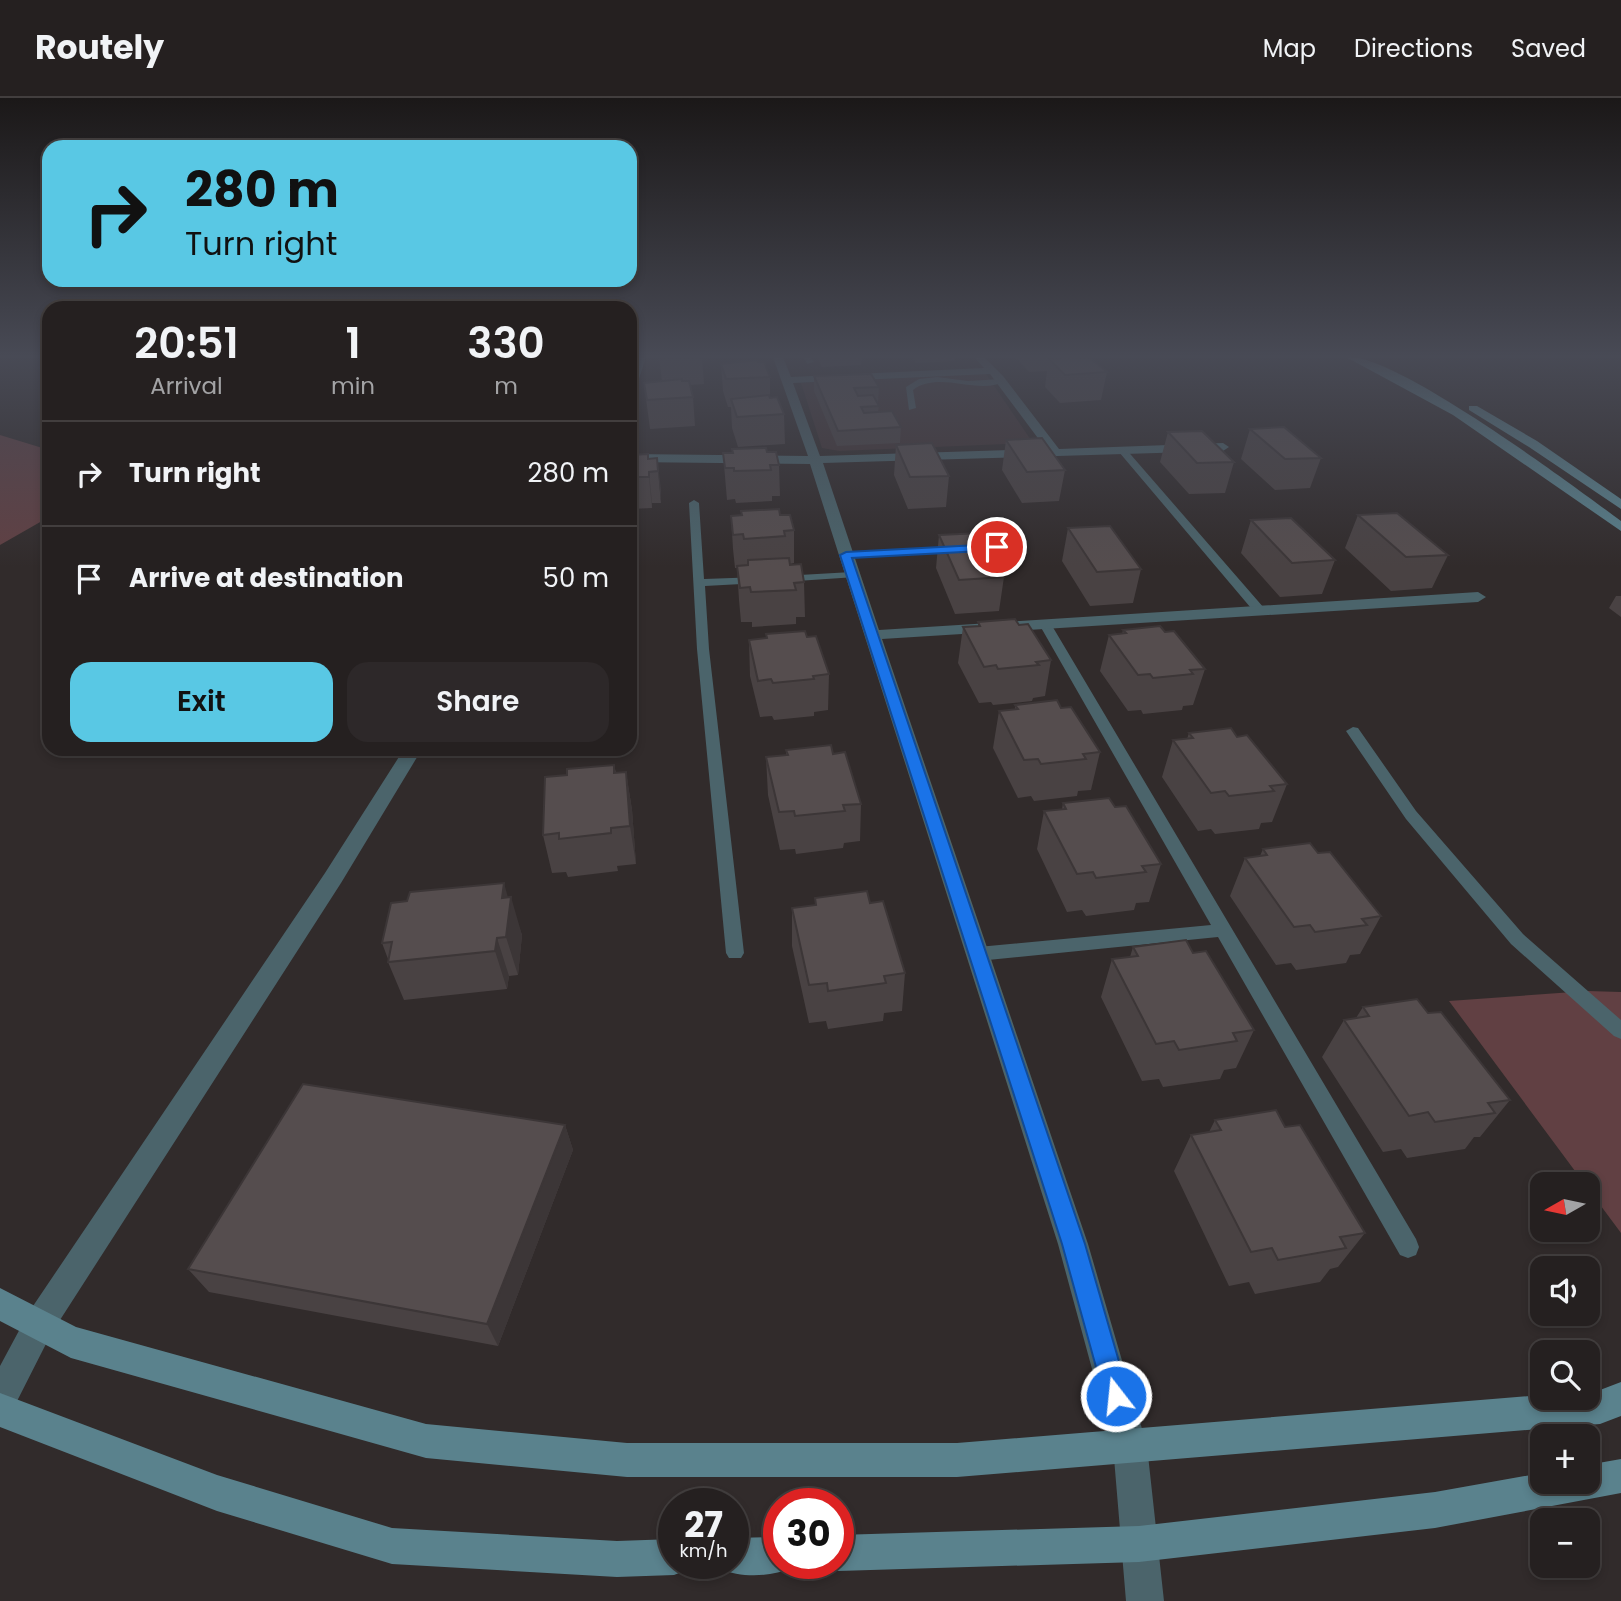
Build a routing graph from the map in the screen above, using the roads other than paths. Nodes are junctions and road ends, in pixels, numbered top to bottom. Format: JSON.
{"nodes":[{"id":1,"x":803,"y":427,"type":"edge"},
{"id":2,"x":1036,"y":427,"type":"edge"},
{"id":3,"x":1478,"y":427,"type":"edge"},
{"id":4,"x":1505,"y":427,"type":"edge"},
{"id":5,"x":1223,"y":447,"type":"edge"},
{"id":6,"x":1122,"y":450,"type":"junction"},
{"id":7,"x":1055,"y":452,"type":"junction"},
{"id":8,"x":637,"y":458,"type":"edge"},
{"id":9,"x":815,"y":460,"type":"junction"},
{"id":10,"x":694,"y":503,"type":"dead end"},
{"id":11,"x":1621,"y":505,"type":"edge"},
{"id":12,"x":1621,"y":527,"type":"edge"},
{"id":13,"x":1020,"y":546,"type":"dead end"},
{"id":14,"x":849,"y":565,"type":"junction"},
{"id":15,"x":699,"y":583,"type":"junction"},
{"id":16,"x":1478,"y":597,"type":"dead end"},
{"id":17,"x":1260,"y":611,"type":"junction"},
{"id":18,"x":1045,"y":624,"type":"junction"},
{"id":19,"x":872,"y":635,"type":"junction"},
{"id":20,"x":1353,"y":731,"type":"dead end"},
{"id":21,"x":409,"y":756,"type":"edge"},
{"id":22,"x":1223,"y":930,"type":"junction"},
{"id":23,"x":735,"y":953,"type":"dead end"},
{"id":24,"x":978,"y":954,"type":"junction"},
{"id":25,"x":1621,"y":1031,"type":"edge"},
{"id":26,"x":1408,"y":1247,"type":"dead end"},
{"id":27,"x":0,"y":1304,"type":"edge"},
{"id":28,"x":40,"y":1323,"type":"junction"},
{"id":29,"x":0,"y":1399,"type":"edge"},
{"id":30,"x":1621,"y":1399,"type":"edge"},
{"id":31,"x":0,"y":1410,"type":"edge"},
{"id":32,"x":1130,"y":1446,"type":"junction"},
{"id":33,"x":1621,"y":1476,"type":"edge"},
{"id":34,"x":1139,"y":1544,"type":"junction"},
{"id":35,"x":854,"y":1553,"type":"edge"},
{"id":36,"x":658,"y":1558,"type":"edge"},
{"id":37,"x":1145,"y":1601,"type":"edge"}],
"edges":[{"from":1,"to":9,"type":"street"},
{"from":2,"to":7,"type":"street"},
{"from":3,"to":12,"type":"main road"},
{"from":4,"to":11,"type":"main road"},
{"from":5,"to":6,"type":"street"},
{"from":6,"to":7,"type":"street"},
{"from":6,"to":17,"type":"lane"},
{"from":7,"to":9,"type":"street"},
{"from":8,"to":9,"type":"street"},
{"from":9,"to":14,"type":"street"},
{"from":10,"to":15,"type":"lane"},
{"from":13,"to":14,"type":"lane"},
{"from":14,"to":15,"type":"lane"},
{"from":14,"to":19,"type":"street"},
{"from":15,"to":23,"type":"lane"},
{"from":16,"to":17,"type":"street"},
{"from":17,"to":18,"type":"street"},
{"from":18,"to":19,"type":"street"},
{"from":18,"to":22,"type":"lane"},
{"from":19,"to":24,"type":"street"},
{"from":20,"to":25,"type":"lane"},
{"from":21,"to":28,"type":"street"},
{"from":22,"to":24,"type":"lane"},
{"from":22,"to":26,"type":"lane"},
{"from":24,"to":32,"type":"street"},
{"from":27,"to":28,"type":"main road"},
{"from":28,"to":29,"type":"street"},
{"from":28,"to":32,"type":"main road"},
{"from":30,"to":32,"type":"main road"},
{"from":31,"to":36,"type":"main road"},
{"from":32,"to":34,"type":"street"},
{"from":33,"to":34,"type":"main road"},
{"from":34,"to":35,"type":"main road"},
{"from":34,"to":37,"type":"street"}]}
